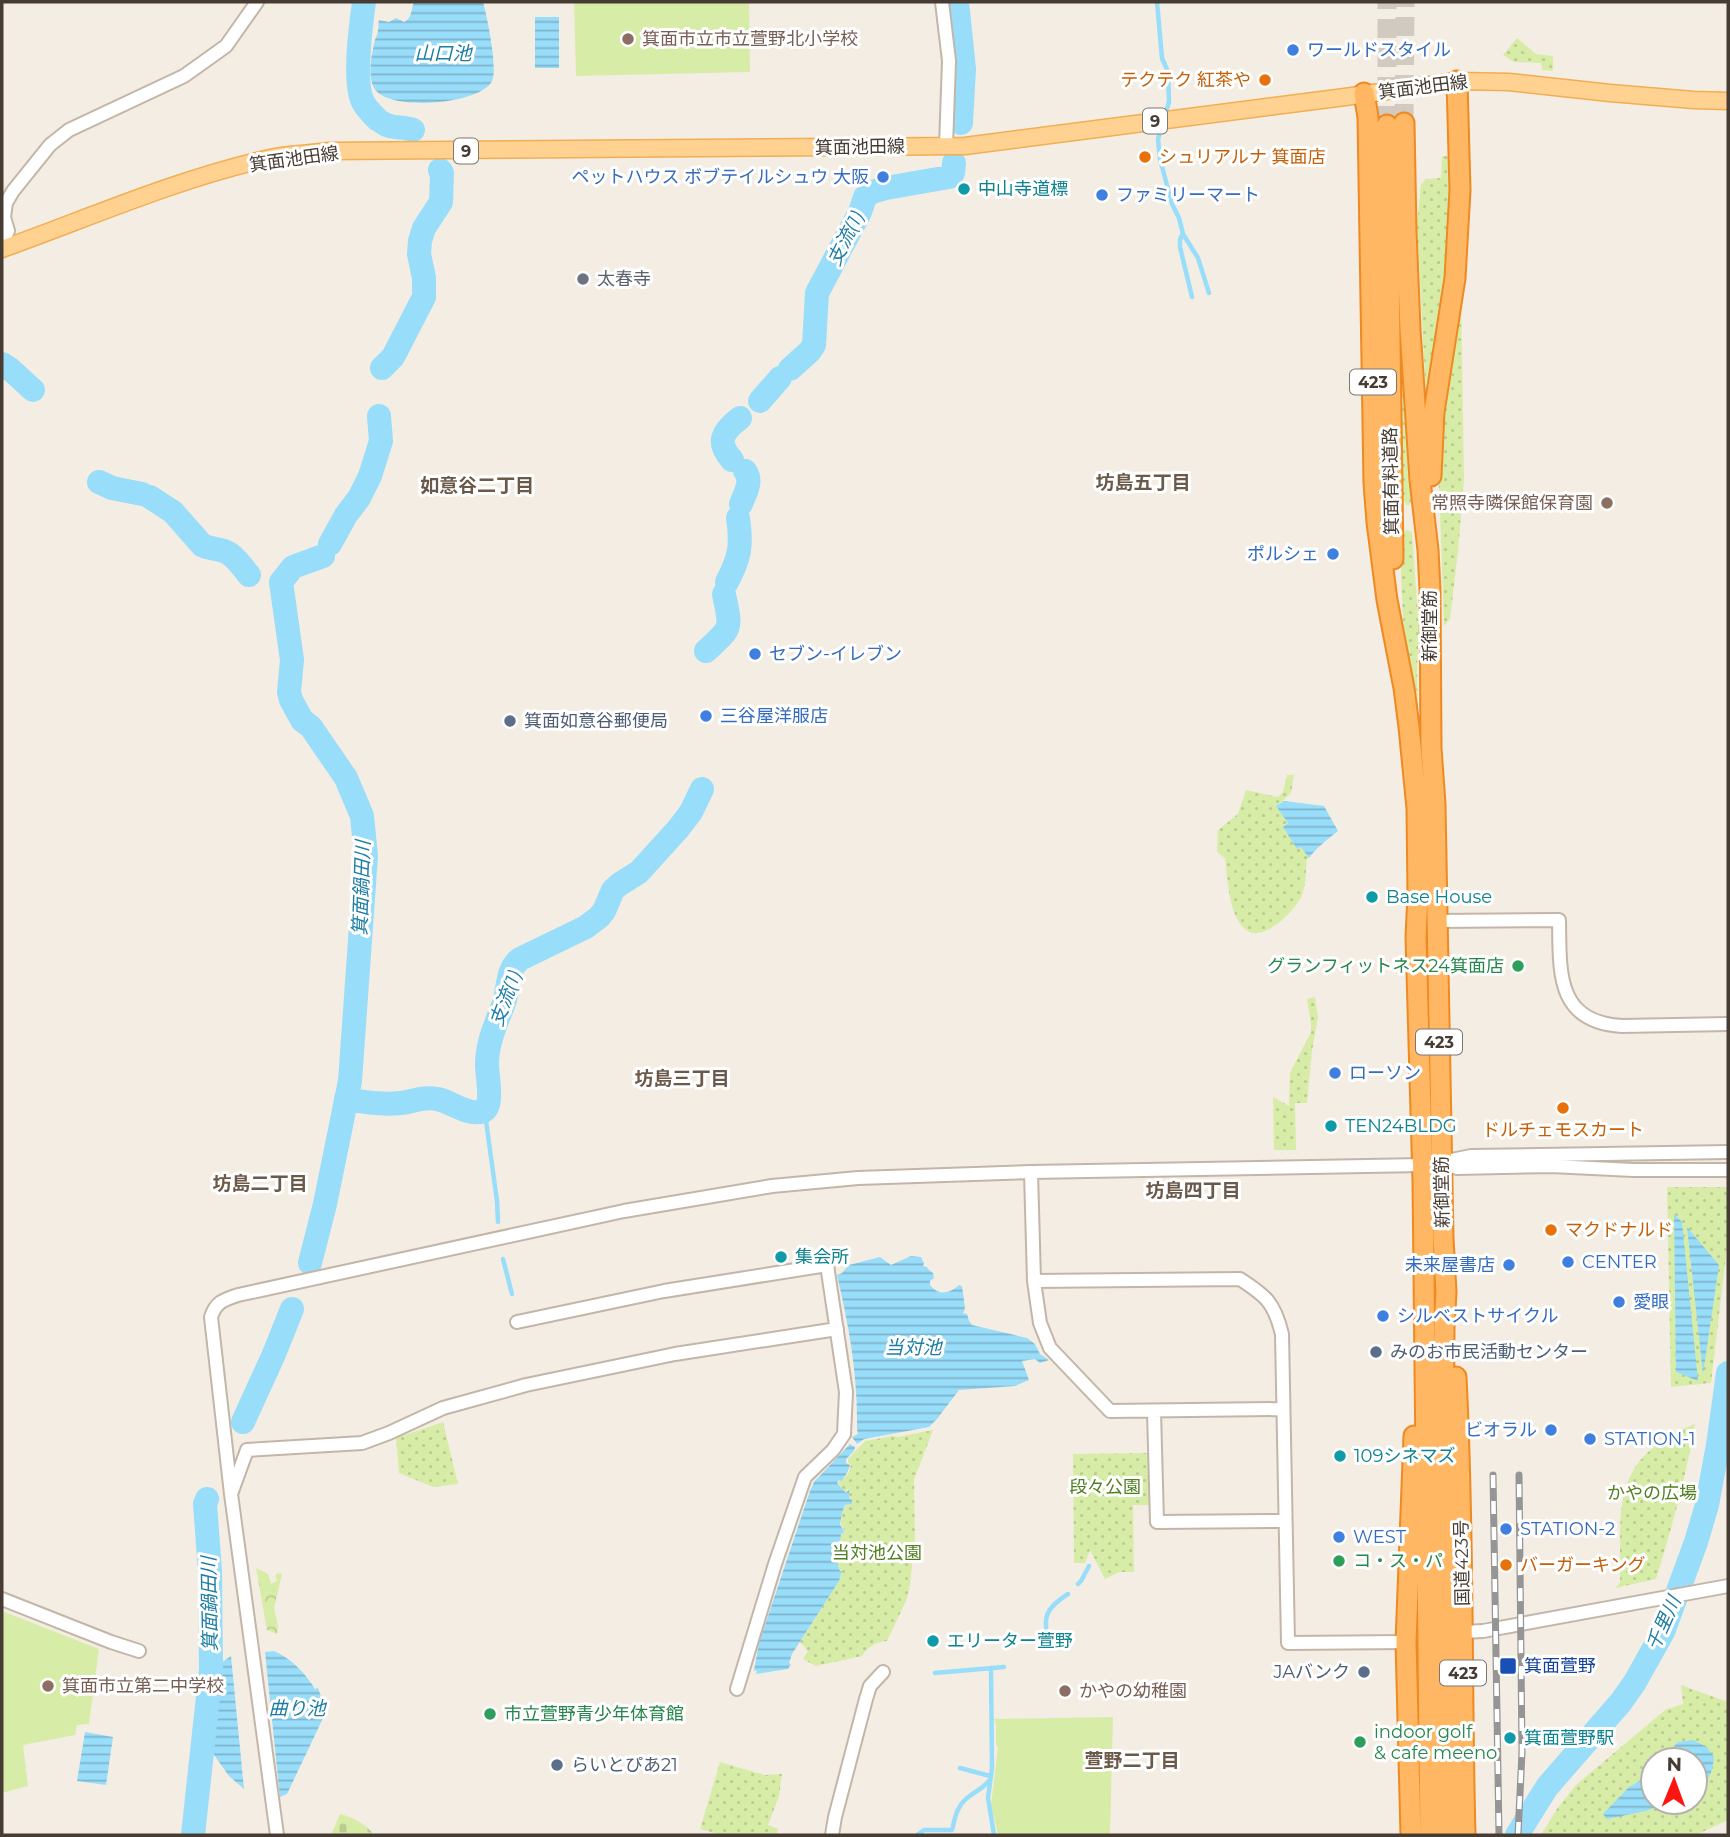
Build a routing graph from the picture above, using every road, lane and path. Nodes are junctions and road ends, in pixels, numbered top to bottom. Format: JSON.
{"nodes":[{"id":1,"x":257,"y":2,"type":"edge"},
{"id":2,"x":942,"y":2,"type":"edge"},
{"id":3,"x":1457,"y":81,"type":"junction"},
{"id":4,"x":1364,"y":93,"type":"junction"},
{"id":5,"x":1728,"y":101,"type":"edge"},
{"id":6,"x":946,"y":146,"type":"junction"},
{"id":7,"x":2,"y":247,"type":"edge"},
{"id":8,"x":1429,"y":550,"type":"junction"},
{"id":9,"x":1399,"y":669,"type":"junction"},
{"id":10,"x":1437,"y":921,"type":"junction"},
{"id":11,"x":1728,"y":1024,"type":"edge"},
{"id":12,"x":1728,"y":1152,"type":"edge"},
{"id":13,"x":1442,"y":1163,"type":"junction"},
{"id":14,"x":1422,"y":1165,"type":"junction"},
{"id":15,"x":1728,"y":1170,"type":"edge"},
{"id":16,"x":1031,"y":1172,"type":"junction"},
{"id":17,"x":1034,"y":1281,"type":"junction"},
{"id":18,"x":1446,"y":1292,"type":"junction"},
{"id":19,"x":517,"y":1322,"type":"dead end"},
{"id":20,"x":837,"y":1329,"type":"junction"},
{"id":21,"x":1424,"y":1338,"type":"junction"},
{"id":22,"x":1282,"y":1409,"type":"junction"},
{"id":23,"x":1154,"y":1411,"type":"junction"},
{"id":24,"x":231,"y":1494,"type":"junction"},
{"id":25,"x":1284,"y":1521,"type":"junction"},
{"id":26,"x":1728,"y":1586,"type":"edge"},
{"id":27,"x":2,"y":1599,"type":"edge"},
{"id":28,"x":1463,"y":1632,"type":"junction"},
{"id":29,"x":1406,"y":1642,"type":"junction"},
{"id":30,"x":139,"y":1651,"type":"dead end"},
{"id":31,"x":883,"y":1672,"type":"dead end"},
{"id":32,"x":737,"y":1689,"type":"dead end"},
{"id":33,"x":1438,"y":1813,"type":"junction"},
{"id":34,"x":277,"y":1835,"type":"edge"},
{"id":35,"x":832,"y":1835,"type":"edge"},
{"id":36,"x":1411,"y":1835,"type":"edge"},
{"id":37,"x":1430,"y":1835,"type":"edge"},
{"id":38,"x":1446,"y":1835,"type":"edge"},
{"id":39,"x":1465,"y":1835,"type":"edge"}],
"edges":[{"from":1,"to":7,"type":"street"},
{"from":2,"to":6,"type":"street"},
{"from":3,"to":4,"type":"main road","name":"箕面池田線","number":"9"},
{"from":3,"to":5,"type":"main road","name":"箕面池田線","number":"9"},
{"from":3,"to":8,"type":"highway","number":"423"},
{"from":4,"to":6,"type":"main road","name":"箕面池田線","number":"9"},
{"from":4,"to":9,"type":"highway","number":"423"},
{"from":6,"to":7,"type":"main road","name":"箕面池田線","number":"9"},
{"from":8,"to":9,"type":"highway","name":"箕面有料道路","number":"423"},
{"from":8,"to":10,"type":"highway","name":"新御堂筋","number":"423"},
{"from":9,"to":14,"type":"highway","name":"新御堂筋","number":"423"},
{"from":10,"to":11,"type":"street"},
{"from":10,"to":13,"type":"highway","name":"新御堂筋","number":"423"},
{"from":12,"to":13,"type":"street"},
{"from":13,"to":14,"type":"street"},
{"from":13,"to":15,"type":"street"},
{"from":13,"to":18,"type":"highway","name":"新御堂筋","number":"423"},
{"from":14,"to":16,"type":"street"},
{"from":14,"to":21,"type":"highway","name":"新御堂筋","number":"423"},
{"from":16,"to":17,"type":"street"},
{"from":16,"to":24,"type":"street"},
{"from":17,"to":22,"type":"street"},
{"from":17,"to":23,"type":"street"},
{"from":18,"to":28,"type":"highway","name":"国道423号","number":"423"},
{"from":18,"to":33,"type":"highway","name":"新御堂筋","number":"423"},
{"from":19,"to":20,"type":"street"},
{"from":20,"to":24,"type":"street"},
{"from":20,"to":32,"type":"street"},
{"from":21,"to":29,"type":"highway","number":"423"},
{"from":21,"to":33,"type":"highway","name":"新御堂筋","number":"423"},
{"from":22,"to":23,"type":"street"},
{"from":22,"to":25,"type":"street"},
{"from":23,"to":25,"type":"street"},
{"from":24,"to":34,"type":"street"},
{"from":25,"to":29,"type":"street"},
{"from":26,"to":28,"type":"street"},
{"from":27,"to":30,"type":"street"},
{"from":28,"to":39,"type":"highway","name":"国道423号","number":"423"},
{"from":29,"to":36,"type":"highway","number":"423"},
{"from":31,"to":35,"type":"street"},
{"from":33,"to":37,"type":"highway","name":"新御堂筋","number":"423"},
{"from":33,"to":38,"type":"highway","name":"新御堂筋","number":"423"}]}
